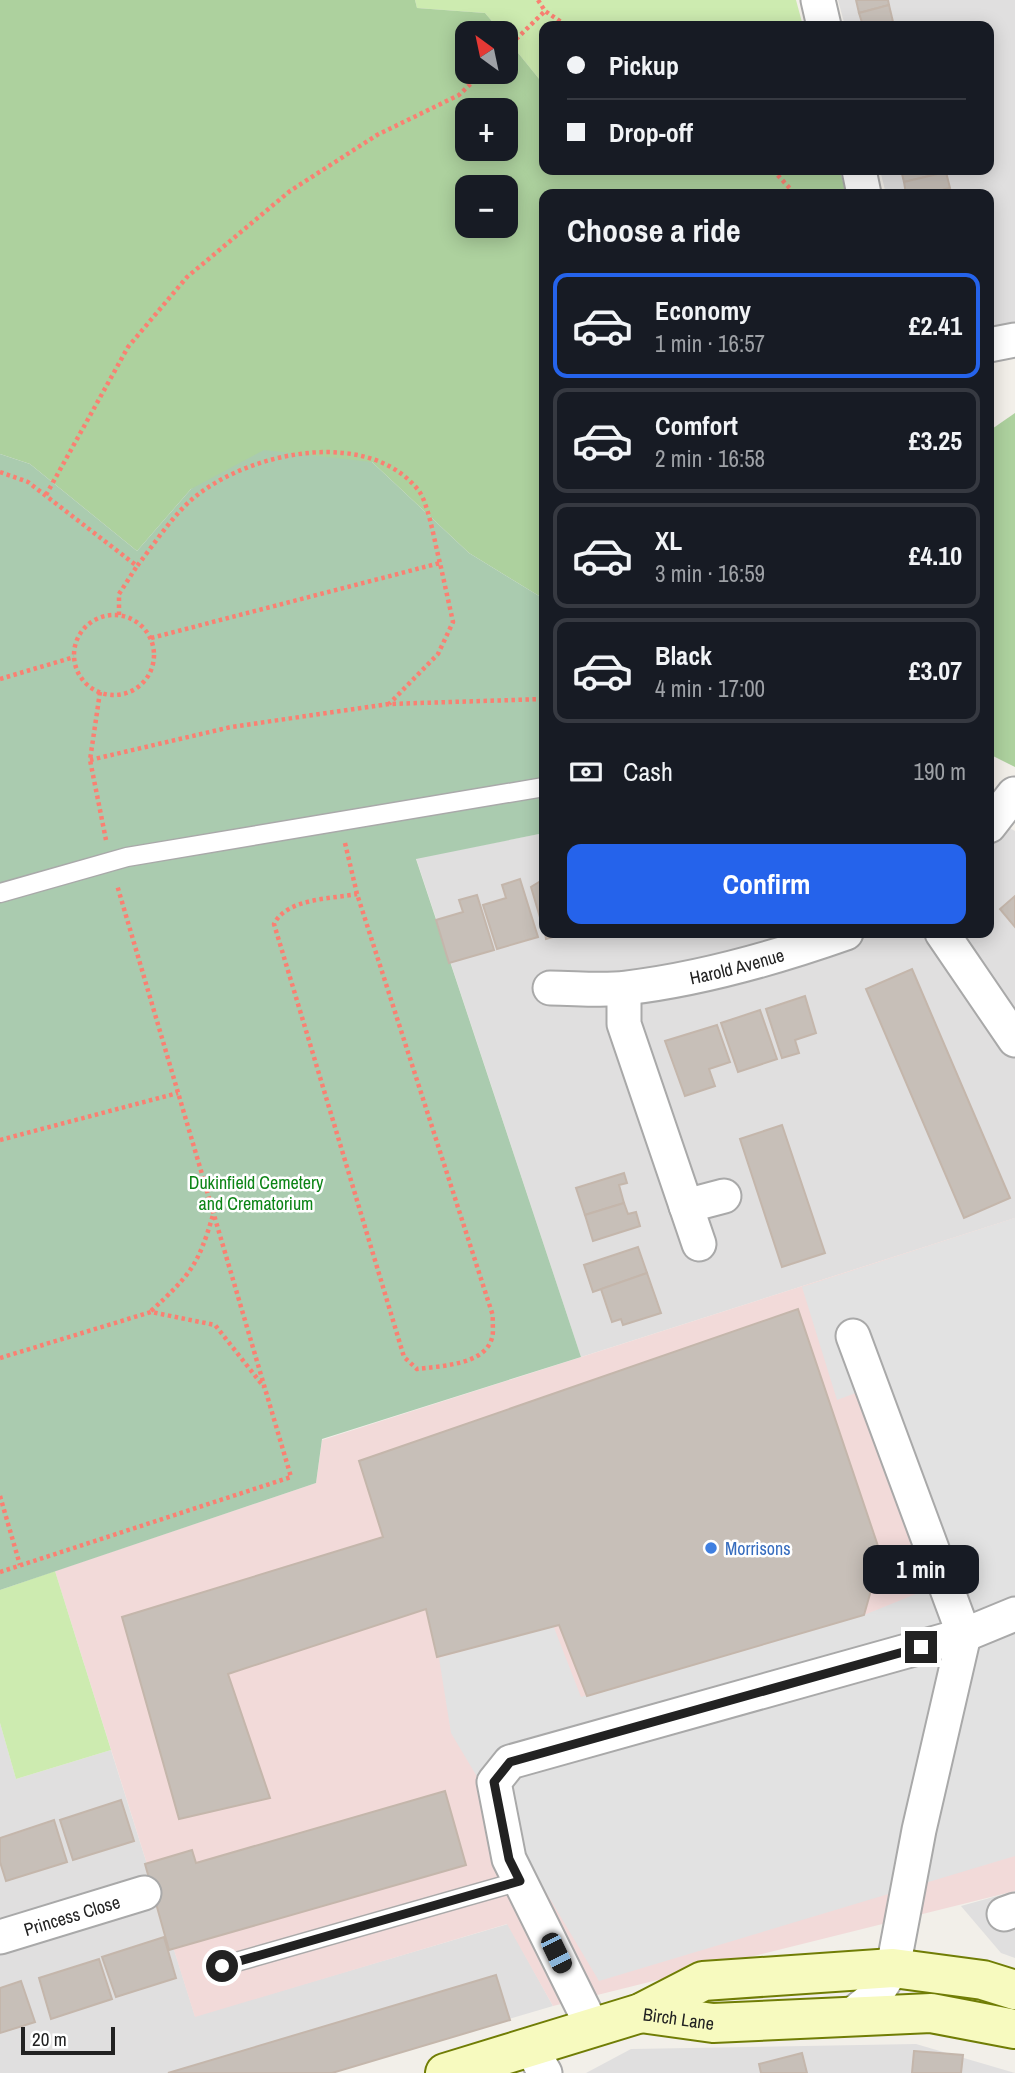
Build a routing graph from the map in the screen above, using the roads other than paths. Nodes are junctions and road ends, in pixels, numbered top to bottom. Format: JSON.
{"nodes":[{"id":1,"x":818,"y":0,"type":"edge"},
{"id":2,"x":823,"y":21,"type":"edge"},
{"id":3,"x":1015,"y":340,"type":"edge"},
{"id":4,"x":994,"y":344,"type":"edge"},
{"id":5,"x":994,"y":786,"type":"edge"},
{"id":6,"x":539,"y":788,"type":"edge"},
{"id":7,"x":1015,"y":794,"type":"edge"},
{"id":8,"x":994,"y":820,"type":"edge"},
{"id":9,"x":0,"y":893,"type":"edge"},
{"id":10,"x":830,"y":938,"type":"edge"},
{"id":11,"x":945,"y":938,"type":"edge"},
{"id":12,"x":550,"y":988,"type":"dead end"},
{"id":13,"x":624,"y":989,"type":"junction"},
{"id":14,"x":1015,"y":1040,"type":"edge"},
{"id":15,"x":724,"y":1196,"type":"dead end"},
{"id":16,"x":686,"y":1206,"type":"junction"},
{"id":17,"x":699,"y":1244,"type":"dead end"},
{"id":18,"x":853,"y":1336,"type":"dead end"},
{"id":19,"x":1015,"y":1614,"type":"edge"},
{"id":20,"x":964,"y":1635,"type":"junction"},
{"id":21,"x":520,"y":1881,"type":"junction"},
{"id":22,"x":144,"y":1893,"type":"dead end"},
{"id":23,"x":0,"y":1937,"type":"edge"},
{"id":24,"x":222,"y":1966,"type":"dead end"},
{"id":25,"x":893,"y":1968,"type":"junction"},
{"id":26,"x":1015,"y":1990,"type":"edge"},
{"id":27,"x":641,"y":2013,"type":"junction"},
{"id":28,"x":852,"y":2015,"type":"junction"},
{"id":29,"x":592,"y":2026,"type":"junction"},
{"id":30,"x":1015,"y":2029,"type":"edge"},
{"id":31,"x":538,"y":2060,"type":"edge"},
{"id":32,"x":445,"y":2073,"type":"edge"}],
"edges":[{"from":1,"to":2,"type":"street"},
{"from":3,"to":4,"type":"street"},
{"from":5,"to":7,"type":"street"},
{"from":6,"to":9,"type":"lane"},
{"from":7,"to":8,"type":"street"},
{"from":10,"to":13,"type":"street","name":"Harold Avenue"},
{"from":11,"to":14,"type":"street"},
{"from":12,"to":13,"type":"street","name":"Harold Avenue"},
{"from":13,"to":16,"type":"street"},
{"from":15,"to":16,"type":"street"},
{"from":16,"to":17,"type":"street"},
{"from":18,"to":20,"type":"street"},
{"from":19,"to":20,"type":"street"},
{"from":20,"to":21,"type":"street"},
{"from":20,"to":25,"type":"street"},
{"from":21,"to":24,"type":"lane"},
{"from":21,"to":29,"type":"street"},
{"from":22,"to":23,"type":"street","name":"Princess Close"},
{"from":25,"to":26,"type":"main road","name":"Birch Lane"},
{"from":25,"to":27,"type":"main road","name":"Birch Lane"},
{"from":25,"to":28,"type":"street"},
{"from":27,"to":28,"type":"main road","name":"Birch Lane"},
{"from":27,"to":29,"type":"main road"},
{"from":28,"to":30,"type":"main road","name":"Birch Lane"},
{"from":29,"to":31,"type":"main road"},
{"from":31,"to":32,"type":"main road"}]}
